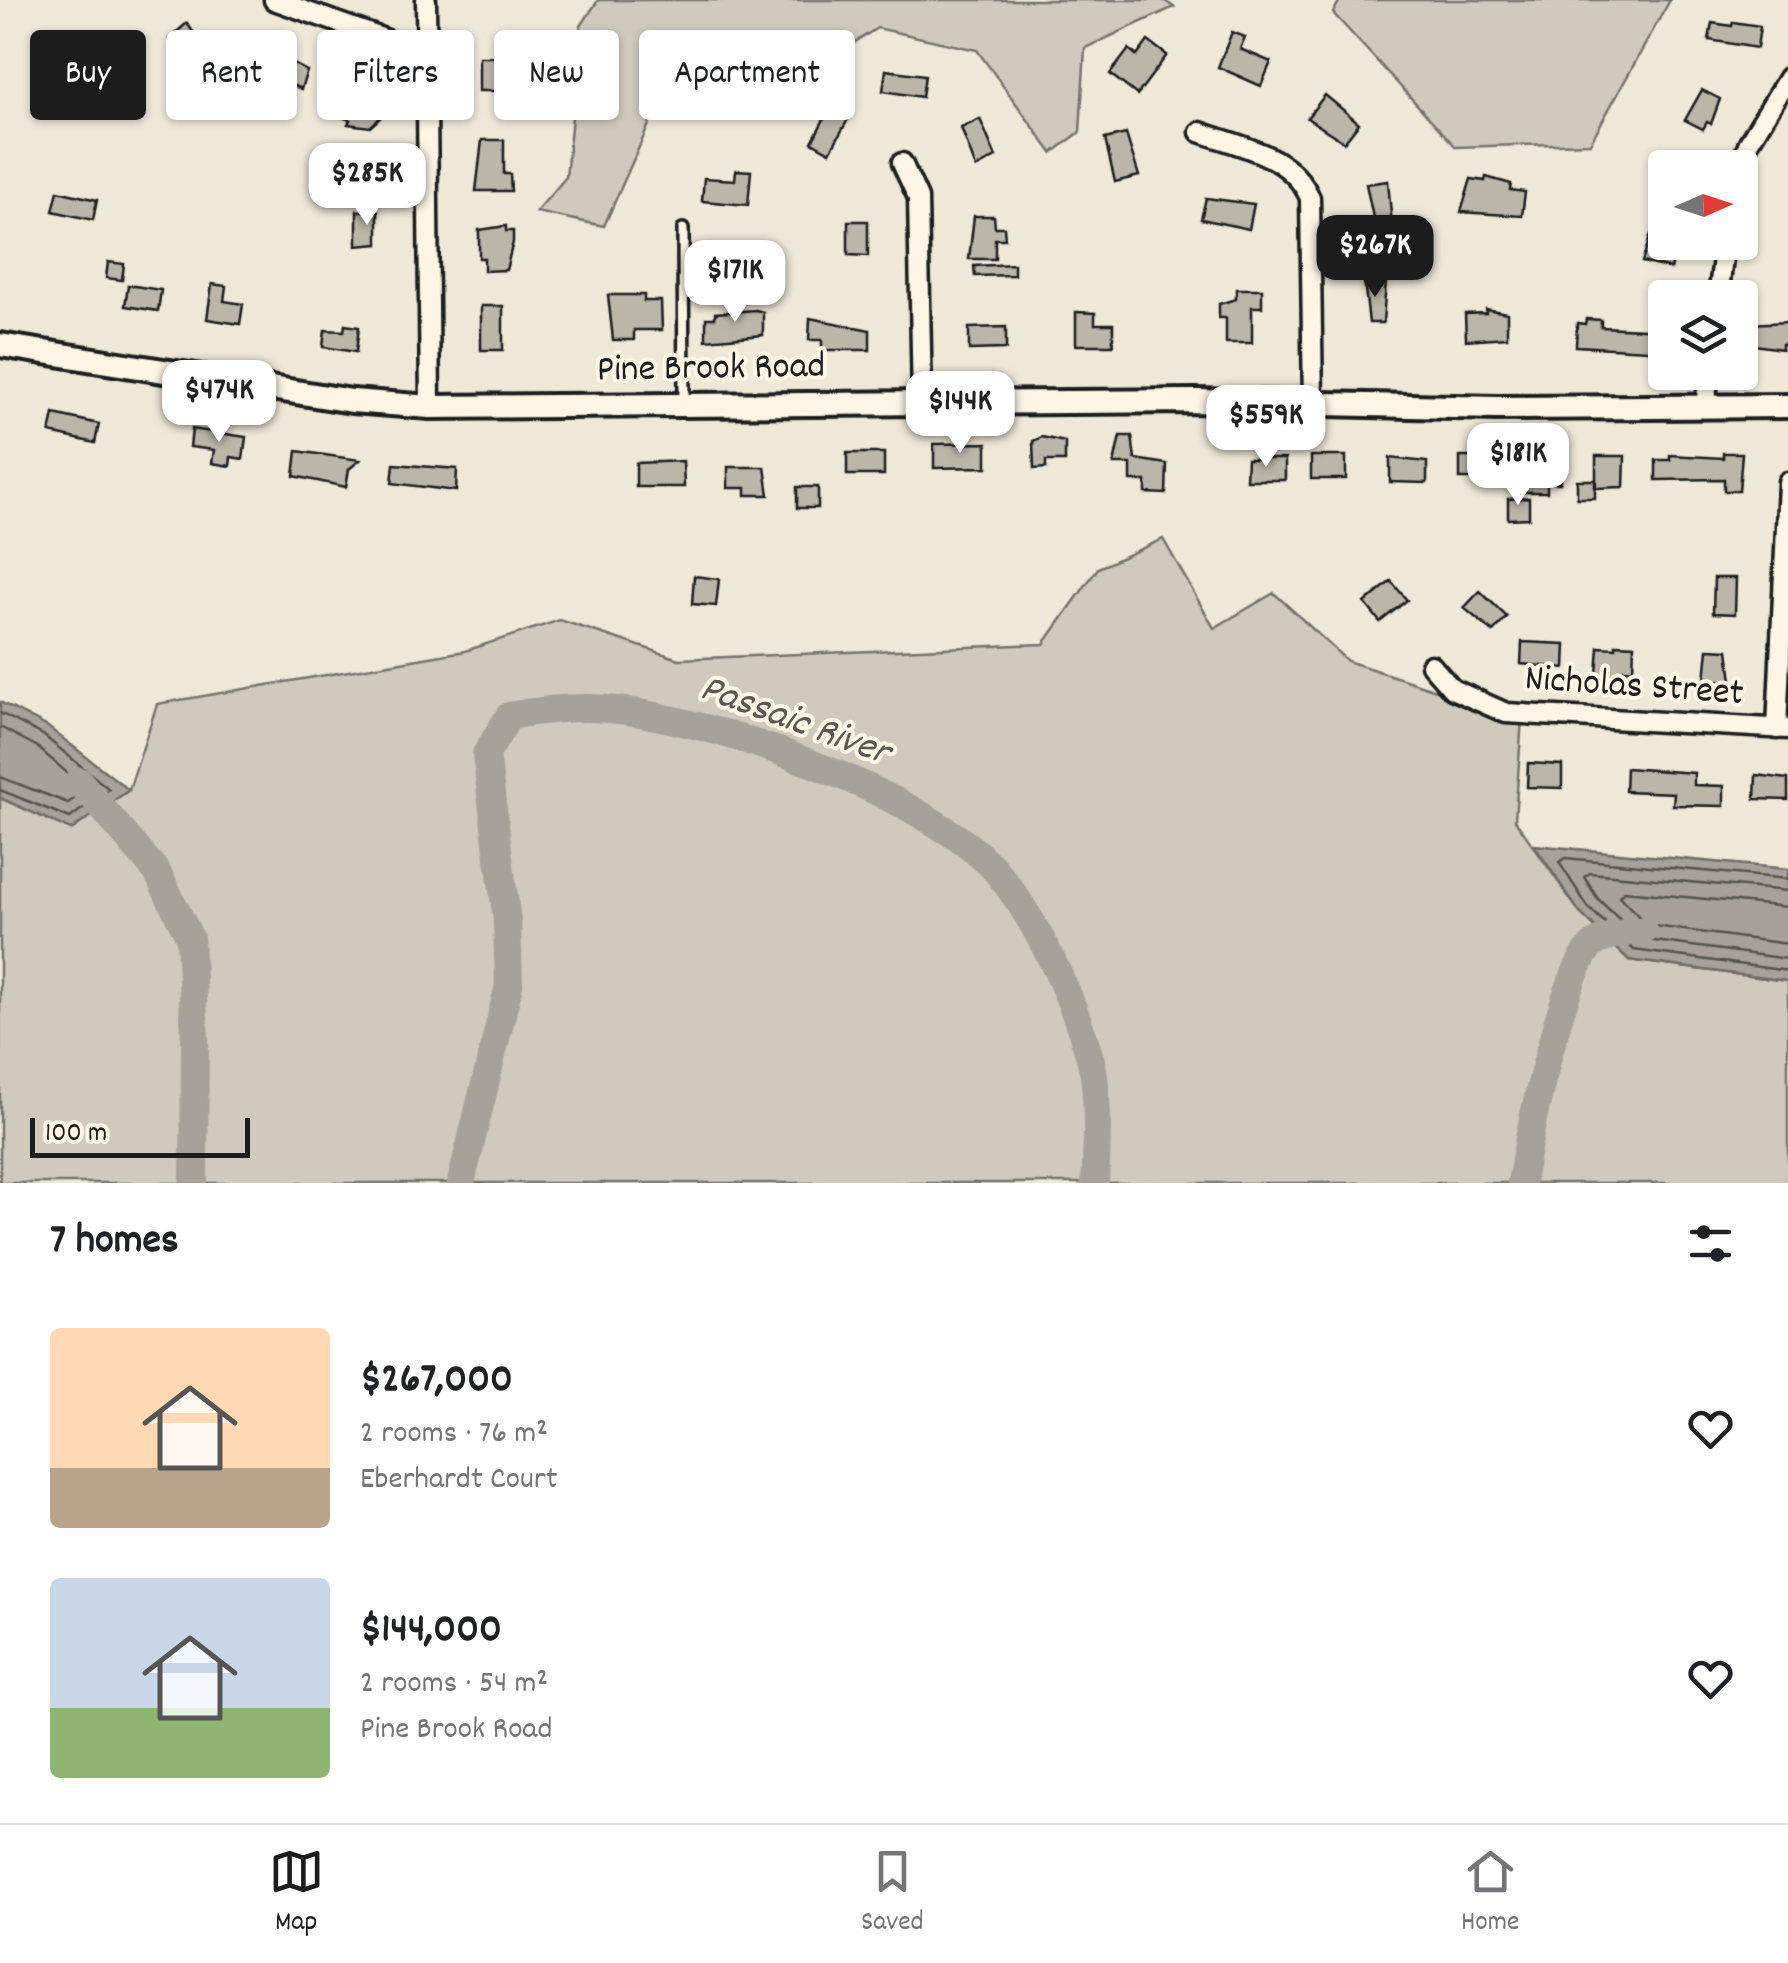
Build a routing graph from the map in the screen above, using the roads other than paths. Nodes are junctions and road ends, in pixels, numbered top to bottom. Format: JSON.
{"nodes":[{"id":1,"x":274,"y":0,"type":"edge"},
{"id":2,"x":426,"y":0,"type":"edge"},
{"id":3,"x":361,"y":30,"type":"edge"},
{"id":4,"x":425,"y":30,"type":"edge"},
{"id":5,"x":1788,"y":78,"type":"edge"},
{"id":6,"x":425,"y":120,"type":"edge"},
{"id":7,"x":1200,"y":132,"type":"dead end"},
{"id":8,"x":1745,"y":150,"type":"edge"},
{"id":9,"x":902,"y":163,"type":"dead end"},
{"id":10,"x":682,"y":229,"type":"dead end"},
{"id":11,"x":0,"y":345,"type":"edge"},
{"id":12,"x":1707,"y":390,"type":"edge"},
{"id":13,"x":922,"y":402,"type":"junction"},
{"id":14,"x":1313,"y":404,"type":"junction"},
{"id":15,"x":1788,"y":406,"type":"edge"},
{"id":16,"x":430,"y":407,"type":"junction"},
{"id":17,"x":684,"y":407,"type":"junction"},
{"id":18,"x":1705,"y":407,"type":"junction"},
{"id":19,"x":1788,"y":482,"type":"edge"},
{"id":20,"x":1431,"y":666,"type":"dead end"},
{"id":21,"x":1782,"y":729,"type":"edge"}],
"edges":[{"from":1,"to":3,"type":"street"},
{"from":2,"to":4,"type":"street"},
{"from":5,"to":8,"type":"street"},
{"from":6,"to":16,"type":"street"},
{"from":7,"to":14,"type":"street"},
{"from":9,"to":13,"type":"street"},
{"from":10,"to":17,"type":"lane"},
{"from":11,"to":16,"type":"street","name":"Pine Brook Road"},
{"from":12,"to":18,"type":"street"},
{"from":13,"to":14,"type":"street","name":"Pine Brook Road"},
{"from":13,"to":17,"type":"street","name":"Pine Brook Road"},
{"from":14,"to":18,"type":"street","name":"Pine Brook Road"},
{"from":15,"to":18,"type":"street","name":"Pine Brook Road"},
{"from":16,"to":17,"type":"street","name":"Pine Brook Road"},
{"from":19,"to":21,"type":"street"},
{"from":20,"to":21,"type":"street","name":"Nicholas Street"}]}
